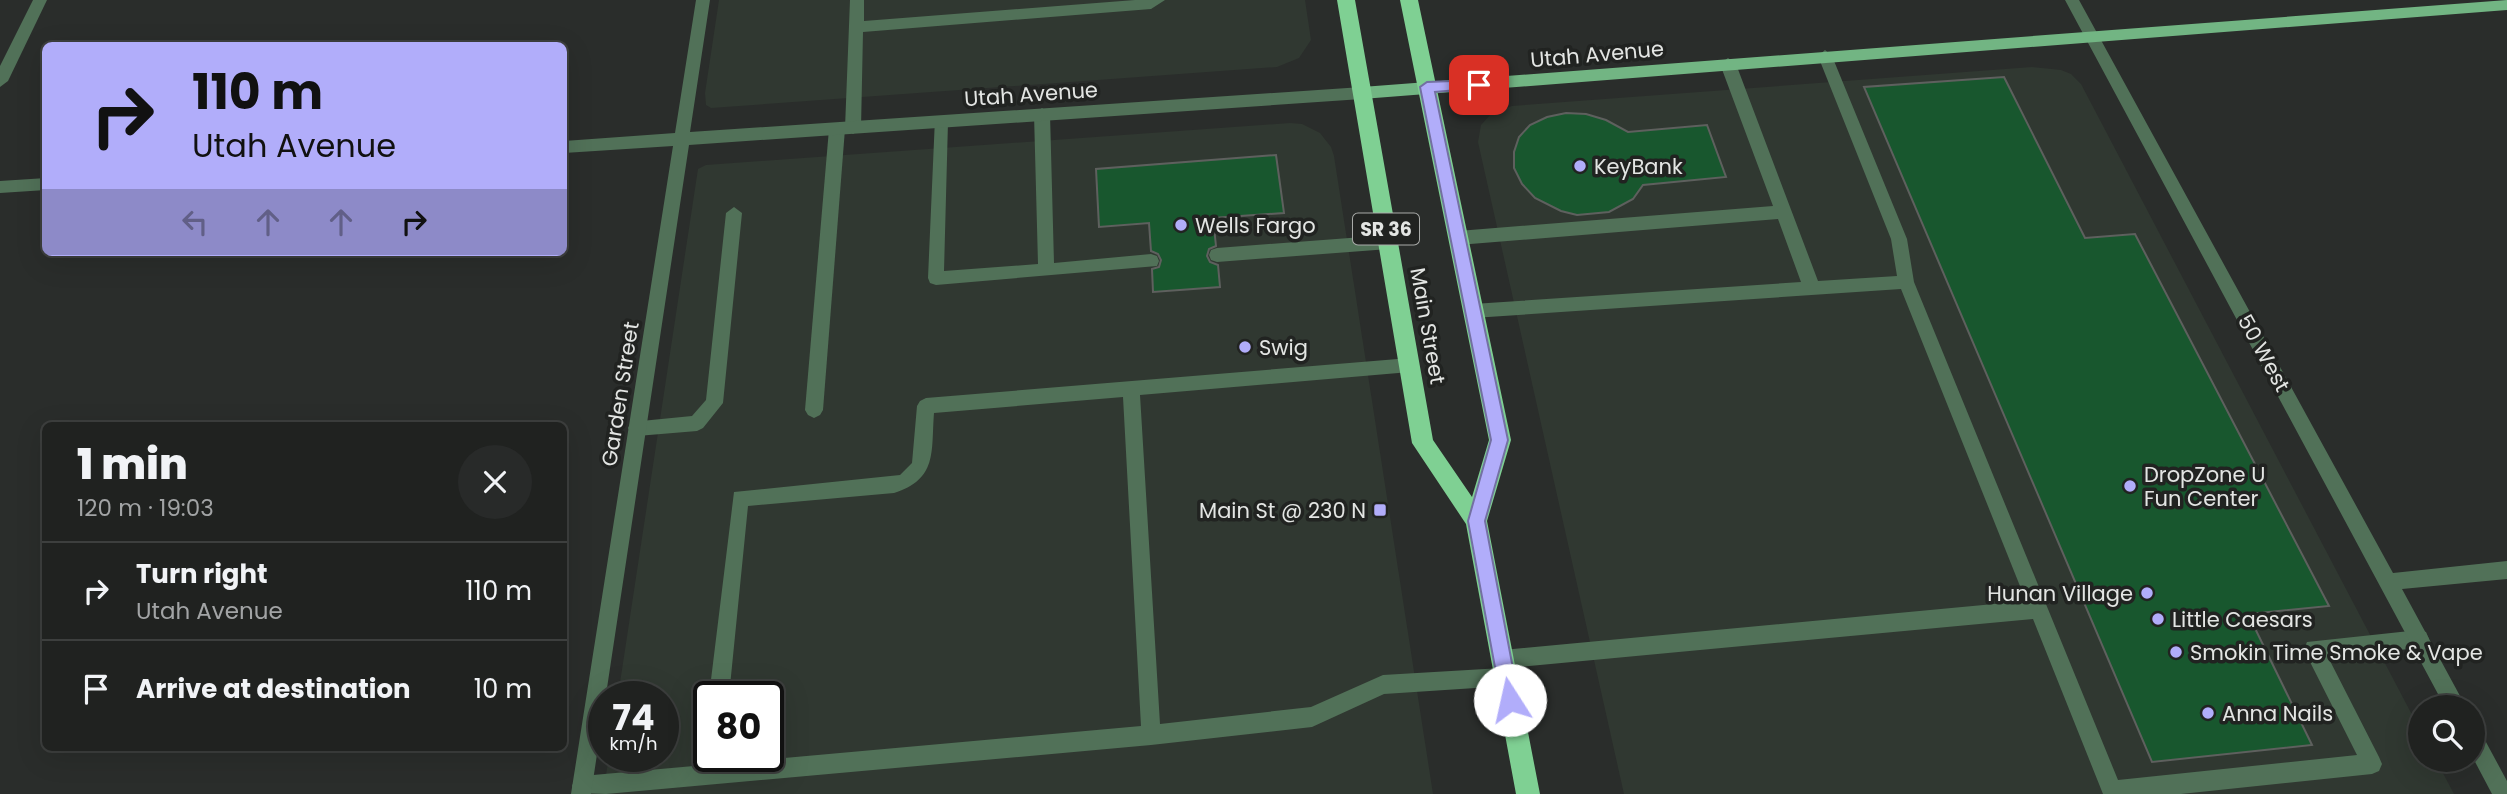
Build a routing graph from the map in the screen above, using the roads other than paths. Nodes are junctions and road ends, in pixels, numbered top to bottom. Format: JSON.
{"nodes":[{"id":1,"x":40,"y":0,"type":"edge"},
{"id":2,"x":703,"y":0,"type":"edge"},
{"id":3,"x":857,"y":0,"type":"edge"},
{"id":4,"x":1158,"y":0,"type":"edge"},
{"id":5,"x":1346,"y":0,"type":"edge"},
{"id":6,"x":1409,"y":0,"type":"edge"},
{"id":7,"x":2072,"y":0,"type":"edge"},
{"id":8,"x":2507,"y":5,"type":"edge"},
{"id":9,"x":856,"y":27,"type":"junction"},
{"id":10,"x":2091,"y":34,"type":"junction"},
{"id":11,"x":1825,"y":56,"type":"junction"},
{"id":12,"x":1728,"y":64,"type":"junction"},
{"id":13,"x":0,"y":81,"type":"edge"},
{"id":14,"x":1427,"y":87,"type":"junction"},
{"id":15,"x":1362,"y":93,"type":"junction"},
{"id":16,"x":1042,"y":114,"type":"junction"},
{"id":17,"x":940,"y":122,"type":"junction"},
{"id":18,"x":845,"y":128,"type":"junction"},
{"id":19,"x":682,"y":139,"type":"junction"},
{"id":20,"x":567,"y":147,"type":"edge"},
{"id":21,"x":42,"y":184,"type":"edge"},
{"id":22,"x":0,"y":187,"type":"edge"},
{"id":23,"x":1783,"y":212,"type":"junction"},
{"id":24,"x":734,"y":213,"type":"dead end"},
{"id":25,"x":1458,"y":238,"type":"junction"},
{"id":26,"x":1389,"y":242,"type":"junction"},
{"id":27,"x":1217,"y":256,"type":"dead end"},
{"id":28,"x":1151,"y":261,"type":"dead end"},
{"id":29,"x":1046,"y":270,"type":"junction"},
{"id":30,"x":1906,"y":282,"type":"junction"},
{"id":31,"x":1812,"y":288,"type":"junction"},
{"id":32,"x":1473,"y":311,"type":"junction"},
{"id":33,"x":1410,"y":365,"type":"junction"},
{"id":34,"x":1131,"y":388,"type":"junction"},
{"id":35,"x":814,"y":410,"type":"dead end"},
{"id":36,"x":637,"y":428,"type":"junction"},
{"id":37,"x":1476,"y":521,"type":"junction"},
{"id":38,"x":2507,"y":570,"type":"edge"},
{"id":39,"x":2389,"y":582,"type":"junction"},
{"id":40,"x":2039,"y":609,"type":"junction"},
{"id":41,"x":2419,"y":639,"type":"junction"},
{"id":42,"x":1504,"y":668,"type":"junction"},
{"id":43,"x":721,"y":681,"type":"edge"},
{"id":44,"x":2449,"y":695,"type":"edge"},
{"id":45,"x":1151,"y":735,"type":"junction"},
{"id":46,"x":784,"y":760,"type":"edge"},
{"id":47,"x":2485,"y":760,"type":"edge"},
{"id":48,"x":693,"y":769,"type":"edge"},
{"id":49,"x":581,"y":790,"type":"edge"},
{"id":50,"x":1528,"y":794,"type":"edge"},
{"id":51,"x":2503,"y":794,"type":"edge"}],
"edges":[{"from":1,"to":13,"type":"street"},
{"from":2,"to":19,"type":"street","name":"Garden Street"},
{"from":3,"to":9,"type":"street"},
{"from":4,"to":9,"type":"street"},
{"from":5,"to":15,"type":"highway","name":"Main Street","number":"SR 36"},
{"from":6,"to":14,"type":"highway","name":"Main Street","number":"SR 36"},
{"from":7,"to":10,"type":"street","name":"50 West"},
{"from":8,"to":10,"type":"main road","name":"Utah Avenue"},
{"from":9,"to":18,"type":"street"},
{"from":10,"to":11,"type":"main road","name":"Utah Avenue"},
{"from":10,"to":39,"type":"street","name":"50 West"},
{"from":11,"to":12,"type":"main road","name":"Utah Avenue"},
{"from":11,"to":30,"type":"street"},
{"from":12,"to":14,"type":"main road","name":"Utah Avenue"},
{"from":12,"to":23,"type":"street"},
{"from":14,"to":15,"type":"main road","name":"Utah Avenue"},
{"from":14,"to":25,"type":"highway","name":"Main Street","number":"SR 36"},
{"from":15,"to":16,"type":"street","name":"Utah Avenue"},
{"from":15,"to":26,"type":"highway","name":"Main Street","number":"SR 36"},
{"from":16,"to":17,"type":"street","name":"Utah Avenue"},
{"from":16,"to":29,"type":"street"},
{"from":17,"to":18,"type":"street","name":"Utah Avenue"},
{"from":17,"to":29,"type":"street"},
{"from":18,"to":19,"type":"street","name":"Utah Avenue"},
{"from":18,"to":35,"type":"street"},
{"from":19,"to":20,"type":"street","name":"Utah Avenue"},
{"from":19,"to":36,"type":"street","name":"Garden Street"},
{"from":21,"to":22,"type":"street"},
{"from":23,"to":25,"type":"street"},
{"from":23,"to":31,"type":"street"},
{"from":24,"to":36,"type":"street"},
{"from":25,"to":32,"type":"highway","name":"Main Street","number":"SR 36"},
{"from":26,"to":27,"type":"street"},
{"from":26,"to":33,"type":"highway","name":"Main Street","number":"SR 36"},
{"from":28,"to":29,"type":"street"},
{"from":30,"to":31,"type":"street"},
{"from":30,"to":40,"type":"street"},
{"from":31,"to":32,"type":"street"},
{"from":32,"to":37,"type":"highway","name":"Main Street","number":"SR 36"},
{"from":33,"to":34,"type":"street"},
{"from":33,"to":37,"type":"highway","name":"Main Street","number":"SR 36"},
{"from":34,"to":43,"type":"street"},
{"from":34,"to":45,"type":"street"},
{"from":36,"to":49,"type":"street","name":"Garden Street"},
{"from":37,"to":42,"type":"highway","name":"Main Street","number":"SR 36"},
{"from":38,"to":39,"type":"street"},
{"from":39,"to":41,"type":"street","name":"50 West"},
{"from":40,"to":41,"type":"street"},
{"from":40,"to":42,"type":"street"},
{"from":41,"to":44,"type":"street","name":"50 West"},
{"from":42,"to":45,"type":"street"},
{"from":42,"to":50,"type":"highway","name":"Main Street","number":"SR 36"},
{"from":45,"to":46,"type":"street"},
{"from":47,"to":51,"type":"street"},
{"from":48,"to":49,"type":"street"}]}
